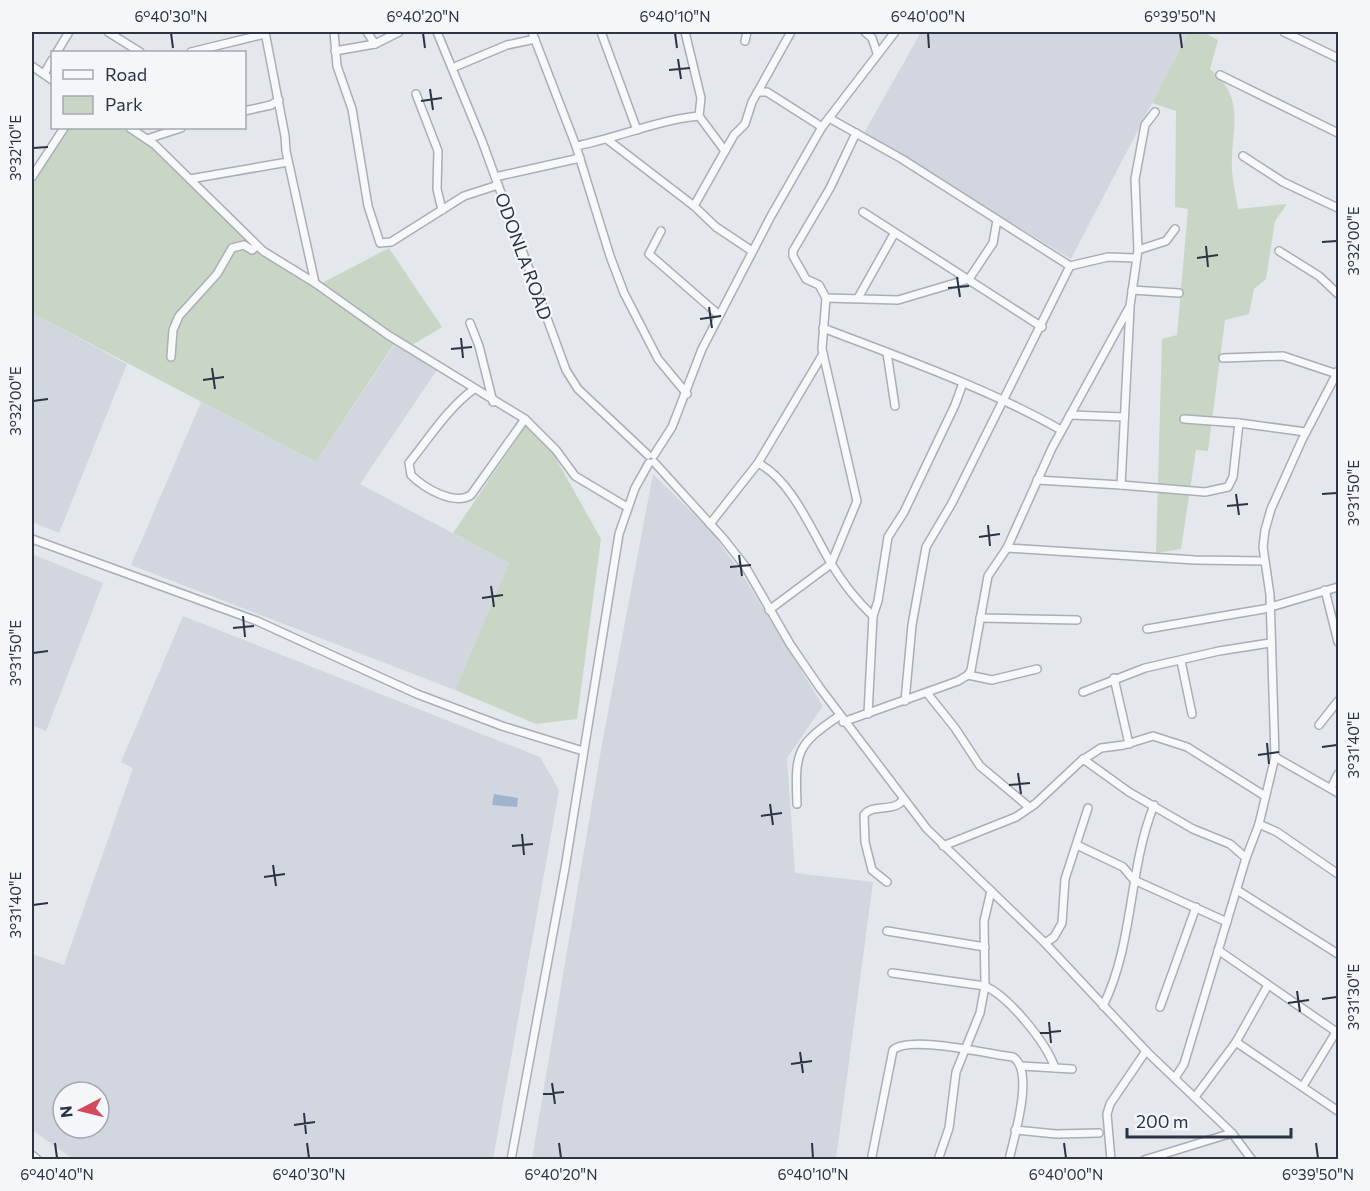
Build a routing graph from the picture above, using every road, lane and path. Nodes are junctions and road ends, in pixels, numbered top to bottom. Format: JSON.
{"nodes":[{"id":1,"x":69,"y":32,"type":"edge"},
{"id":2,"x":108,"y":32,"type":"edge"},
{"id":3,"x":334,"y":32,"type":"edge"},
{"id":4,"x":367,"y":32,"type":"edge"},
{"id":5,"x":399,"y":32,"type":"edge"},
{"id":6,"x":437,"y":32,"type":"edge"},
{"id":7,"x":532,"y":32,"type":"edge"},
{"id":8,"x":601,"y":32,"type":"edge"},
{"id":9,"x":685,"y":32,"type":"edge"},
{"id":10,"x":747,"y":32,"type":"edge"},
{"id":11,"x":791,"y":32,"type":"edge"},
{"id":12,"x":865,"y":32,"type":"edge"},
{"id":13,"x":895,"y":32,"type":"edge"},
{"id":14,"x":1284,"y":32,"type":"edge"},
{"id":15,"x":265,"y":33,"type":"edge"},
{"id":16,"x":535,"y":39,"type":"junction"},
{"id":17,"x":746,"y":41,"type":"dead end"},
{"id":18,"x":375,"y":44,"type":"junction"},
{"id":19,"x":58,"y":51,"type":"edge"},
{"id":20,"x":138,"y":51,"type":"edge"},
{"id":21,"x":195,"y":51,"type":"edge"},
{"id":22,"x":335,"y":51,"type":"junction"},
{"id":23,"x":877,"y":53,"type":"junction"},
{"id":24,"x":1338,"y":58,"type":"edge"},
{"id":25,"x":51,"y":61,"type":"edge"},
{"id":26,"x":452,"y":68,"type":"junction"},
{"id":27,"x":35,"y":72,"type":"edge"},
{"id":28,"x":1220,"y":75,"type":"dead end"},
{"id":29,"x":51,"y":80,"type":"edge"},
{"id":30,"x":763,"y":92,"type":"junction"},
{"id":31,"x":416,"y":94,"type":"dead end"},
{"id":32,"x":279,"y":100,"type":"junction"},
{"id":33,"x":246,"y":111,"type":"edge"},
{"id":34,"x":1155,"y":112,"type":"dead end"},
{"id":35,"x":699,"y":116,"type":"junction"},
{"id":36,"x":829,"y":118,"type":"junction"},
{"id":37,"x":822,"y":127,"type":"junction"},
{"id":38,"x":63,"y":129,"type":"edge"},
{"id":39,"x":132,"y":129,"type":"edge"},
{"id":40,"x":178,"y":129,"type":"edge"},
{"id":41,"x":637,"y":130,"type":"junction"},
{"id":42,"x":856,"y":133,"type":"junction"},
{"id":43,"x":1338,"y":133,"type":"edge"},
{"id":44,"x":147,"y":139,"type":"junction"},
{"id":45,"x":608,"y":140,"type":"junction"},
{"id":46,"x":576,"y":146,"type":"junction"},
{"id":47,"x":725,"y":151,"type":"junction"},
{"id":48,"x":1243,"y":156,"type":"dead end"},
{"id":49,"x":580,"y":158,"type":"junction"},
{"id":50,"x":288,"y":162,"type":"junction"},
{"id":51,"x":32,"y":177,"type":"edge"},
{"id":52,"x":495,"y":177,"type":"junction"},
{"id":53,"x":190,"y":179,"type":"junction"},
{"id":54,"x":498,"y":185,"type":"junction"},
{"id":55,"x":694,"y":206,"type":"junction"},
{"id":56,"x":1338,"y":208,"type":"edge"},
{"id":57,"x":442,"y":210,"type":"junction"},
{"id":58,"x":863,"y":212,"type":"dead end"},
{"id":59,"x":997,"y":220,"type":"junction"},
{"id":60,"x":1175,"y":229,"type":"dead end"},
{"id":61,"x":661,"y":231,"type":"dead end"},
{"id":62,"x":894,"y":234,"type":"junction"},
{"id":63,"x":256,"y":246,"type":"junction"},
{"id":64,"x":752,"y":251,"type":"junction"},
{"id":65,"x":1279,"y":251,"type":"dead end"},
{"id":66,"x":1137,"y":254,"type":"junction"},
{"id":67,"x":1070,"y":266,"type":"junction"},
{"id":68,"x":969,"y":279,"type":"junction"},
{"id":69,"x":315,"y":283,"type":"junction"},
{"id":70,"x":1132,"y":290,"type":"junction"},
{"id":71,"x":1179,"y":293,"type":"dead end"},
{"id":72,"x":1338,"y":294,"type":"edge"},
{"id":73,"x":826,"y":298,"type":"junction"},
{"id":74,"x":858,"y":298,"type":"junction"},
{"id":75,"x":1130,"y":306,"type":"junction"},
{"id":76,"x":719,"y":315,"type":"junction"},
{"id":77,"x":470,"y":323,"type":"dead end"},
{"id":78,"x":1042,"y":327,"type":"junction"},
{"id":79,"x":823,"y":328,"type":"junction"},
{"id":80,"x":888,"y":353,"type":"junction"},
{"id":81,"x":823,"y":354,"type":"junction"},
{"id":82,"x":171,"y":357,"type":"dead end"},
{"id":83,"x":1223,"y":358,"type":"dead end"},
{"id":84,"x":1337,"y":373,"type":"edge"},
{"id":85,"x":963,"y":383,"type":"junction"},
{"id":86,"x":474,"y":389,"type":"junction"},
{"id":87,"x":687,"y":394,"type":"junction"},
{"id":88,"x":1004,"y":401,"type":"junction"},
{"id":89,"x":494,"y":402,"type":"junction"},
{"id":90,"x":895,"y":406,"type":"dead end"},
{"id":91,"x":1070,"y":415,"type":"junction"},
{"id":92,"x":1124,"y":417,"type":"junction"},
{"id":93,"x":525,"y":419,"type":"junction"},
{"id":94,"x":1184,"y":419,"type":"dead end"},
{"id":95,"x":1239,"y":423,"type":"junction"},
{"id":96,"x":1061,"y":430,"type":"junction"},
{"id":97,"x":1306,"y":432,"type":"junction"},
{"id":98,"x":651,"y":459,"type":"junction"},
{"id":99,"x":758,"y":463,"type":"junction"},
{"id":100,"x":1037,"y":480,"type":"junction"},
{"id":101,"x":1121,"y":485,"type":"junction"},
{"id":102,"x":627,"y":507,"type":"junction"},
{"id":103,"x":710,"y":524,"type":"junction"},
{"id":104,"x":32,"y":539,"type":"edge"},
{"id":105,"x":1007,"y":548,"type":"junction"},
{"id":106,"x":1264,"y":561,"type":"junction"},
{"id":107,"x":831,"y":564,"type":"junction"},
{"id":108,"x":1338,"y":586,"type":"edge"},
{"id":109,"x":1325,"y":590,"type":"junction"},
{"id":110,"x":1269,"y":606,"type":"junction"},
{"id":111,"x":769,"y":610,"type":"junction"},
{"id":112,"x":873,"y":616,"type":"junction"},
{"id":113,"x":980,"y":618,"type":"junction"},
{"id":114,"x":1077,"y":620,"type":"dead end"},
{"id":115,"x":1147,"y":629,"type":"dead end"},
{"id":116,"x":1338,"y":642,"type":"edge"},
{"id":117,"x":1270,"y":643,"type":"junction"},
{"id":118,"x":1181,"y":661,"type":"junction"},
{"id":119,"x":1037,"y":669,"type":"dead end"},
{"id":120,"x":968,"y":675,"type":"junction"},
{"id":121,"x":1114,"y":678,"type":"junction"},
{"id":122,"x":1083,"y":692,"type":"dead end"},
{"id":123,"x":927,"y":693,"type":"junction"},
{"id":124,"x":905,"y":701,"type":"junction"},
{"id":125,"x":1338,"y":702,"type":"edge"},
{"id":126,"x":868,"y":714,"type":"junction"},
{"id":127,"x":1192,"y":714,"type":"dead end"},
{"id":128,"x":841,"y":719,"type":"junction"},
{"id":129,"x":1319,"y":725,"type":"dead end"},
{"id":130,"x":1129,"y":744,"type":"junction"},
{"id":131,"x":583,"y":751,"type":"junction"},
{"id":132,"x":1275,"y":757,"type":"junction"},
{"id":133,"x":1083,"y":759,"type":"junction"},
{"id":134,"x":1338,"y":774,"type":"edge"},
{"id":135,"x":1331,"y":788,"type":"junction"},
{"id":136,"x":1338,"y":793,"type":"edge"},
{"id":137,"x":1265,"y":796,"type":"junction"},
{"id":138,"x":903,"y":800,"type":"junction"},
{"id":139,"x":797,"y":804,"type":"dead end"},
{"id":140,"x":1154,"y":805,"type":"junction"},
{"id":141,"x":1029,"y":807,"type":"junction"},
{"id":142,"x":1088,"y":808,"type":"dead end"},
{"id":143,"x":1259,"y":824,"type":"junction"},
{"id":144,"x":1077,"y":845,"type":"junction"},
{"id":145,"x":943,"y":846,"type":"junction"},
{"id":146,"x":1246,"y":858,"type":"junction"},
{"id":147,"x":1338,"y":874,"type":"edge"},
{"id":148,"x":1134,"y":880,"type":"junction"},
{"id":149,"x":887,"y":882,"type":"dead end"},
{"id":150,"x":1237,"y":890,"type":"junction"},
{"id":151,"x":991,"y":891,"type":"junction"},
{"id":152,"x":1196,"y":907,"type":"junction"},
{"id":153,"x":1227,"y":922,"type":"junction"},
{"id":154,"x":887,"y":931,"type":"dead end"},
{"id":155,"x":1045,"y":943,"type":"junction"},
{"id":156,"x":985,"y":947,"type":"junction"},
{"id":157,"x":1218,"y":951,"type":"junction"},
{"id":158,"x":1338,"y":954,"type":"edge"},
{"id":159,"x":892,"y":973,"type":"dead end"},
{"id":160,"x":1268,"y":985,"type":"junction"},
{"id":161,"x":984,"y":986,"type":"junction"},
{"id":162,"x":1103,"y":1006,"type":"junction"},
{"id":163,"x":1160,"y":1007,"type":"dead end"},
{"id":164,"x":1337,"y":1033,"type":"edge"},
{"id":165,"x":1236,"y":1042,"type":"junction"},
{"id":166,"x":967,"y":1050,"type":"junction"},
{"id":167,"x":1146,"y":1051,"type":"junction"},
{"id":168,"x":1022,"y":1066,"type":"junction"},
{"id":169,"x":1055,"y":1068,"type":"junction"},
{"id":170,"x":1072,"y":1069,"type":"dead end"},
{"id":171,"x":1175,"y":1078,"type":"junction"},
{"id":172,"x":1303,"y":1086,"type":"junction"},
{"id":173,"x":1195,"y":1097,"type":"junction"},
{"id":174,"x":1338,"y":1112,"type":"edge"},
{"id":175,"x":1015,"y":1130,"type":"junction"},
{"id":176,"x":1099,"y":1133,"type":"dead end"},
{"id":177,"x":1232,"y":1133,"type":"junction"},
{"id":178,"x":32,"y":1155,"type":"edge"},
{"id":179,"x":873,"y":1156,"type":"dead end"},
{"id":180,"x":38,"y":1160,"type":"edge"},
{"id":181,"x":511,"y":1160,"type":"edge"},
{"id":182,"x":938,"y":1160,"type":"edge"},
{"id":183,"x":1009,"y":1160,"type":"edge"},
{"id":184,"x":1111,"y":1160,"type":"edge"},
{"id":185,"x":1144,"y":1160,"type":"edge"},
{"id":186,"x":1252,"y":1160,"type":"edge"}],
"edges":[{"from":1,"to":19,"type":"street"},
{"from":2,"to":20,"type":"street"},
{"from":3,"to":22,"type":"street"},
{"from":4,"to":18,"type":"street"},
{"from":5,"to":18,"type":"street"},
{"from":6,"to":26,"type":"street","name":"ODONLA ROAD"},
{"from":7,"to":16,"type":"street"},
{"from":8,"to":41,"type":"street"},
{"from":9,"to":35,"type":"street"},
{"from":10,"to":17,"type":"street"},
{"from":11,"to":30,"type":"street"},
{"from":12,"to":23,"type":"street"},
{"from":13,"to":23,"type":"street"},
{"from":14,"to":24,"type":"street"},
{"from":15,"to":21,"type":"street"},
{"from":15,"to":32,"type":"street"},
{"from":16,"to":26,"type":"street"},
{"from":16,"to":46,"type":"street"},
{"from":18,"to":22,"type":"street"},
{"from":22,"to":57,"type":"street"},
{"from":23,"to":36,"type":"street"},
{"from":25,"to":27,"type":"street"},
{"from":26,"to":52,"type":"street","name":"ODONLA ROAD"},
{"from":27,"to":29,"type":"street"},
{"from":28,"to":43,"type":"street"},
{"from":30,"to":37,"type":"street"},
{"from":30,"to":47,"type":"street"},
{"from":31,"to":57,"type":"street"},
{"from":32,"to":33,"type":"street"},
{"from":32,"to":50,"type":"street"},
{"from":34,"to":66,"type":"street"},
{"from":35,"to":41,"type":"street"},
{"from":35,"to":47,"type":"street"},
{"from":36,"to":37,"type":"street"},
{"from":36,"to":42,"type":"street"},
{"from":37,"to":64,"type":"street"},
{"from":38,"to":51,"type":"street"},
{"from":39,"to":44,"type":"street"},
{"from":40,"to":44,"type":"street"},
{"from":41,"to":45,"type":"street"},
{"from":42,"to":59,"type":"street"},
{"from":42,"to":73,"type":"street"},
{"from":44,"to":53,"type":"street"},
{"from":45,"to":46,"type":"street"},
{"from":45,"to":55,"type":"street"},
{"from":46,"to":49,"type":"street"},
{"from":47,"to":55,"type":"street"},
{"from":48,"to":56,"type":"street"},
{"from":49,"to":52,"type":"street"},
{"from":49,"to":87,"type":"street"},
{"from":50,"to":53,"type":"street"},
{"from":50,"to":69,"type":"street"},
{"from":52,"to":54,"type":"street","name":"ODONLA ROAD"},
{"from":53,"to":63,"type":"street"},
{"from":54,"to":57,"type":"street"},
{"from":54,"to":98,"type":"street","name":"ODONLA ROAD"},
{"from":55,"to":64,"type":"street"},
{"from":58,"to":62,"type":"street"},
{"from":59,"to":67,"type":"street"},
{"from":59,"to":68,"type":"street"},
{"from":60,"to":66,"type":"street"},
{"from":61,"to":76,"type":"street"},
{"from":62,"to":68,"type":"street"},
{"from":62,"to":74,"type":"street"},
{"from":63,"to":69,"type":"street"},
{"from":63,"to":82,"type":"street"},
{"from":64,"to":76,"type":"street"},
{"from":65,"to":72,"type":"street"},
{"from":66,"to":67,"type":"street"},
{"from":66,"to":70,"type":"street"},
{"from":67,"to":78,"type":"street"},
{"from":68,"to":74,"type":"street"},
{"from":68,"to":78,"type":"street"},
{"from":69,"to":86,"type":"street"},
{"from":70,"to":71,"type":"street"},
{"from":70,"to":75,"type":"street"},
{"from":73,"to":74,"type":"street"},
{"from":73,"to":79,"type":"street"},
{"from":75,"to":91,"type":"street"},
{"from":75,"to":92,"type":"street"},
{"from":76,"to":87,"type":"street"},
{"from":77,"to":89,"type":"street"},
{"from":78,"to":88,"type":"street"},
{"from":79,"to":80,"type":"street"},
{"from":79,"to":81,"type":"street"},
{"from":80,"to":85,"type":"street"},
{"from":80,"to":90,"type":"street"},
{"from":81,"to":99,"type":"street"},
{"from":81,"to":107,"type":"street"},
{"from":83,"to":84,"type":"street"},
{"from":84,"to":97,"type":"street"},
{"from":85,"to":88,"type":"street"},
{"from":85,"to":112,"type":"street"},
{"from":86,"to":89,"type":"street"},
{"from":86,"to":93,"type":"street"},
{"from":87,"to":98,"type":"street"},
{"from":88,"to":96,"type":"street"},
{"from":88,"to":124,"type":"street"},
{"from":89,"to":93,"type":"street"},
{"from":91,"to":92,"type":"street"},
{"from":91,"to":96,"type":"street"},
{"from":92,"to":101,"type":"street"},
{"from":93,"to":102,"type":"street"},
{"from":94,"to":95,"type":"street"},
{"from":95,"to":97,"type":"street"},
{"from":95,"to":101,"type":"street"},
{"from":96,"to":100,"type":"street"},
{"from":97,"to":106,"type":"street"},
{"from":98,"to":102,"type":"street"},
{"from":98,"to":103,"type":"street","name":"ODONLA ROAD"},
{"from":99,"to":103,"type":"street"},
{"from":99,"to":107,"type":"street"},
{"from":100,"to":101,"type":"street"},
{"from":100,"to":105,"type":"street"},
{"from":102,"to":131,"type":"street"},
{"from":103,"to":111,"type":"street","name":"ODONLA ROAD"},
{"from":104,"to":131,"type":"street"},
{"from":105,"to":106,"type":"street"},
{"from":105,"to":113,"type":"street"},
{"from":106,"to":110,"type":"street"},
{"from":107,"to":111,"type":"street"},
{"from":107,"to":112,"type":"street"},
{"from":108,"to":109,"type":"street"},
{"from":109,"to":110,"type":"street"},
{"from":109,"to":116,"type":"street"},
{"from":110,"to":115,"type":"street"},
{"from":110,"to":117,"type":"street"},
{"from":111,"to":128,"type":"street","name":"ODONLA ROAD"},
{"from":112,"to":126,"type":"street"},
{"from":113,"to":114,"type":"street"},
{"from":113,"to":120,"type":"street"},
{"from":117,"to":118,"type":"street"},
{"from":117,"to":132,"type":"street"},
{"from":118,"to":121,"type":"street"},
{"from":118,"to":127,"type":"street"},
{"from":119,"to":120,"type":"street"},
{"from":120,"to":123,"type":"street"},
{"from":121,"to":122,"type":"street"},
{"from":121,"to":130,"type":"street"},
{"from":123,"to":124,"type":"street"},
{"from":123,"to":141,"type":"street"},
{"from":124,"to":126,"type":"street"},
{"from":125,"to":129,"type":"street"},
{"from":126,"to":128,"type":"street"},
{"from":128,"to":138,"type":"street","name":"ODONLA ROAD"},
{"from":128,"to":139,"type":"street"},
{"from":130,"to":133,"type":"street"},
{"from":130,"to":137,"type":"street"},
{"from":131,"to":181,"type":"street"},
{"from":132,"to":135,"type":"street"},
{"from":132,"to":137,"type":"street"},
{"from":133,"to":140,"type":"street"},
{"from":133,"to":141,"type":"street"},
{"from":134,"to":135,"type":"street"},
{"from":135,"to":136,"type":"street"},
{"from":137,"to":143,"type":"street"},
{"from":138,"to":145,"type":"street","name":"ODONLA ROAD"},
{"from":138,"to":149,"type":"street"},
{"from":140,"to":146,"type":"street"},
{"from":140,"to":148,"type":"street"},
{"from":141,"to":145,"type":"street"},
{"from":142,"to":144,"type":"street"},
{"from":143,"to":146,"type":"street"},
{"from":143,"to":147,"type":"street"},
{"from":144,"to":148,"type":"street"},
{"from":144,"to":155,"type":"street"},
{"from":145,"to":151,"type":"street","name":"ODONLA ROAD"},
{"from":146,"to":150,"type":"street"},
{"from":148,"to":152,"type":"street"},
{"from":148,"to":162,"type":"street"},
{"from":150,"to":153,"type":"street"},
{"from":150,"to":158,"type":"street"},
{"from":151,"to":155,"type":"street","name":"ODONLA ROAD"},
{"from":151,"to":156,"type":"street"},
{"from":152,"to":153,"type":"street"},
{"from":152,"to":163,"type":"street"},
{"from":153,"to":157,"type":"street"},
{"from":154,"to":156,"type":"street"},
{"from":155,"to":162,"type":"street","name":"ODONLA ROAD"},
{"from":156,"to":161,"type":"street"},
{"from":157,"to":160,"type":"street"},
{"from":157,"to":171,"type":"street"},
{"from":159,"to":161,"type":"street"},
{"from":160,"to":164,"type":"street"},
{"from":160,"to":165,"type":"street"},
{"from":161,"to":166,"type":"street"},
{"from":161,"to":169,"type":"street"},
{"from":162,"to":167,"type":"street","name":"ODONLA ROAD"},
{"from":164,"to":172,"type":"street"},
{"from":165,"to":172,"type":"street"},
{"from":165,"to":173,"type":"street"},
{"from":166,"to":168,"type":"street"},
{"from":166,"to":179,"type":"street"},
{"from":166,"to":182,"type":"street"},
{"from":167,"to":171,"type":"street","name":"ODONLA ROAD"},
{"from":167,"to":184,"type":"street"},
{"from":168,"to":169,"type":"street"},
{"from":168,"to":175,"type":"street"},
{"from":169,"to":170,"type":"street"},
{"from":171,"to":173,"type":"street","name":"ODONLA ROAD"},
{"from":172,"to":174,"type":"street"},
{"from":173,"to":177,"type":"street","name":"ODONLA ROAD"},
{"from":175,"to":176,"type":"street"},
{"from":175,"to":183,"type":"street"},
{"from":177,"to":185,"type":"street"},
{"from":177,"to":186,"type":"street","name":"ODONLA ROAD"},
{"from":178,"to":180,"type":"street"}]}
